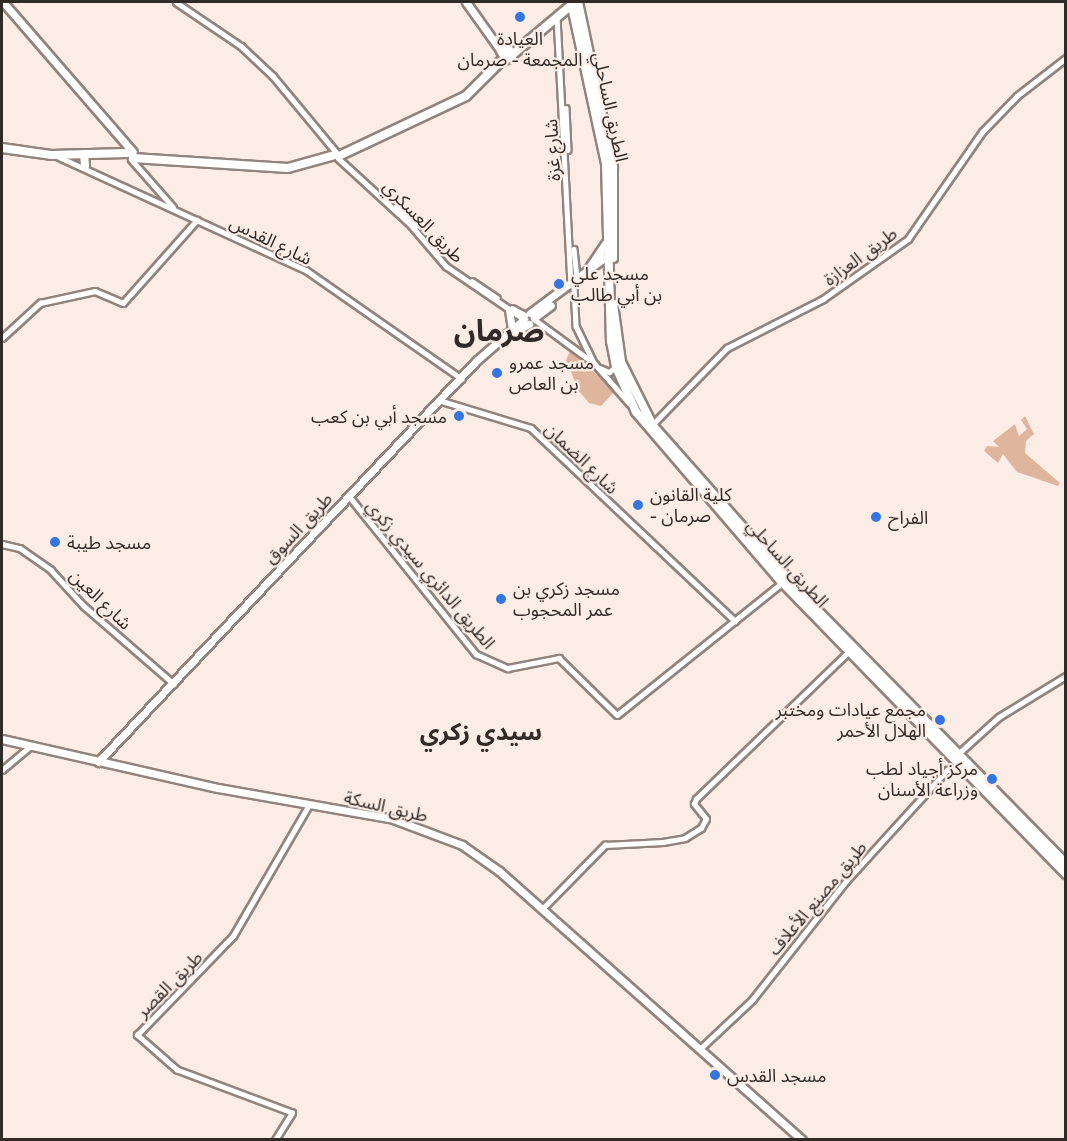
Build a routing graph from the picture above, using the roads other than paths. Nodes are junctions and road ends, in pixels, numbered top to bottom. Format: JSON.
{"nodes":[{"id":1,"x":3,"y":2,"type":"edge"},
{"id":2,"x":176,"y":2,"type":"edge"},
{"id":3,"x":466,"y":2,"type":"edge"},
{"id":4,"x":572,"y":2,"type":"edge"},
{"id":5,"x":585,"y":2,"type":"edge"},
{"id":6,"x":561,"y":13,"type":"junction"},
{"id":7,"x":578,"y":16,"type":"junction"},
{"id":8,"x":507,"y":52,"type":"junction"},
{"id":9,"x":1065,"y":58,"type":"edge"},
{"id":10,"x":2,"y":148,"type":"edge"},
{"id":11,"x":84,"y":154,"type":"junction"},
{"id":12,"x":337,"y":154,"type":"junction"},
{"id":13,"x":51,"y":155,"type":"junction"},
{"id":14,"x":132,"y":155,"type":"junction"},
{"id":15,"x":147,"y":159,"type":"junction"},
{"id":16,"x":163,"y":159,"type":"junction"},
{"id":17,"x":85,"y":166,"type":"junction"},
{"id":18,"x":144,"y":170,"type":"junction"},
{"id":19,"x":612,"y":201,"type":"junction"},
{"id":20,"x":175,"y":209,"type":"junction"},
{"id":21,"x":197,"y":220,"type":"junction"},
{"id":22,"x":607,"y":241,"type":"junction"},
{"id":23,"x":609,"y":258,"type":"junction"},
{"id":24,"x":593,"y":268,"type":"junction"},
{"id":25,"x":608,"y":275,"type":"junction"},
{"id":26,"x":575,"y":282,"type":"junction"},
{"id":27,"x":509,"y":310,"type":"junction"},
{"id":28,"x":529,"y":318,"type":"junction"},
{"id":29,"x":512,"y":330,"type":"junction"},
{"id":30,"x":2,"y":338,"type":"edge"},
{"id":31,"x":595,"y":365,"type":"junction"},
{"id":32,"x":616,"y":367,"type":"junction"},
{"id":33,"x":461,"y":379,"type":"junction"},
{"id":34,"x":447,"y":399,"type":"junction"},
{"id":35,"x":639,"y":411,"type":"junction"},
{"id":36,"x":661,"y":412,"type":"junction"},
{"id":37,"x":653,"y":426,"type":"junction"},
{"id":38,"x":350,"y":497,"type":"junction"},
{"id":39,"x":740,"y":529,"type":"junction"},
{"id":40,"x":2,"y":544,"type":"edge"},
{"id":41,"x":782,"y":582,"type":"junction"},
{"id":42,"x":735,"y":621,"type":"junction"},
{"id":43,"x":848,"y":652,"type":"junction"},
{"id":44,"x":1065,"y":676,"type":"edge"},
{"id":45,"x":174,"y":684,"type":"junction"},
{"id":46,"x":2,"y":739,"type":"edge"},
{"id":47,"x":29,"y":747,"type":"junction"},
{"id":48,"x":958,"y":760,"type":"junction"},
{"id":49,"x":98,"y":762,"type":"junction"},
{"id":50,"x":107,"y":764,"type":"junction"},
{"id":51,"x":2,"y":770,"type":"edge"},
{"id":52,"x":947,"y":770,"type":"junction"},
{"id":53,"x":309,"y":805,"type":"junction"},
{"id":54,"x":1065,"y":864,"type":"edge"},
{"id":55,"x":1065,"y":874,"type":"edge"},
{"id":56,"x":542,"y":909,"type":"junction"},
{"id":57,"x":705,"y":1047,"type":"junction"},
{"id":58,"x":275,"y":1140,"type":"edge"},
{"id":59,"x":802,"y":1140,"type":"edge"}],
"edges":[{"from":1,"to":14,"type":"main road"},
{"from":2,"to":12,"type":"street"},
{"from":3,"to":8,"type":"main road"},
{"from":4,"to":6,"type":"highway"},
{"from":4,"to":7,"type":"highway","name":"الطريق الساحلي"},
{"from":5,"to":7,"type":"highway"},
{"from":6,"to":7,"type":"highway"},
{"from":6,"to":8,"type":"highway"},
{"from":6,"to":26,"type":"street","name":"شارع غزة"},
{"from":7,"to":19,"type":"highway","name":"الطريق الساحلي"},
{"from":8,"to":12,"type":"highway"},
{"from":9,"to":36,"type":"street","name":"طريق العزازة"},
{"from":10,"to":13,"type":"highway"},
{"from":11,"to":13,"type":"highway"},
{"from":11,"to":14,"type":"highway"},
{"from":11,"to":17,"type":"highway"},
{"from":12,"to":16,"type":"highway"},
{"from":12,"to":27,"type":"street","name":"طريق العسكري"},
{"from":12,"to":28,"type":"street","name":"طريق العسكري"},
{"from":13,"to":17,"type":"street","name":"شارع القدس"},
{"from":14,"to":15,"type":"highway"},
{"from":14,"to":16,"type":"highway"},
{"from":14,"to":18,"type":"street"},
{"from":15,"to":16,"type":"highway"},
{"from":15,"to":18,"type":"highway"},
{"from":17,"to":20,"type":"street","name":"شارع القدس"},
{"from":18,"to":20,"type":"street"},
{"from":19,"to":22,"type":"highway","name":"الطريق الساحلي"},
{"from":19,"to":23,"type":"highway","name":"الطريق الساحلي"},
{"from":20,"to":21,"type":"street","name":"شارع القدس"},
{"from":21,"to":30,"type":"street"},
{"from":21,"to":33,"type":"street","name":"شارع القدس"},
{"from":22,"to":23,"type":"highway","name":"الطريق الساحلي"},
{"from":22,"to":24,"type":"highway"},
{"from":23,"to":24,"type":"main road","name":"طريق السوق"},
{"from":23,"to":25,"type":"highway","name":"الطريق الساحلي"},
{"from":23,"to":35,"type":"highway","name":"الطريق الساحلي"},
{"from":24,"to":25,"type":"highway"},
{"from":24,"to":26,"type":"main road","name":"طريق السوق"},
{"from":25,"to":32,"type":"highway","name":"الطريق الساحلي"},
{"from":26,"to":28,"type":"main road","name":"طريق السوق"},
{"from":26,"to":31,"type":"street","name":"شارع غزة"},
{"from":27,"to":28,"type":"street","name":"طريق العسكري"},
{"from":27,"to":29,"type":"main road"},
{"from":28,"to":29,"type":"main road","name":"طريق السوق"},
{"from":28,"to":31,"type":"street"},
{"from":28,"to":33,"type":"main road","name":"طريق السوق"},
{"from":29,"to":33,"type":"main road","name":"طريق السوق"},
{"from":31,"to":32,"type":"street"},
{"from":31,"to":35,"type":"street"},
{"from":32,"to":35,"type":"highway","name":"الطريق الساحلي"},
{"from":33,"to":34,"type":"main road","name":"طريق السوق"},
{"from":33,"to":38,"type":"main road","name":"طريق السوق"},
{"from":34,"to":38,"type":"main road","name":"طريق السوق"},
{"from":34,"to":42,"type":"street","name":"شارع الضمان"},
{"from":35,"to":36,"type":"street"},
{"from":35,"to":37,"type":"highway","name":"الطريق الساحلي"},
{"from":35,"to":39,"type":"highway","name":"الطريق الساحلي"},
{"from":36,"to":37,"type":"street","name":"طريق العزازة"},
{"from":37,"to":39,"type":"highway","name":"الطريق الساحلي"},
{"from":38,"to":42,"type":"street","name":"الطريق الدائري سيدي زكري"},
{"from":38,"to":45,"type":"main road","name":"طريق السوق"},
{"from":39,"to":41,"type":"highway","name":"الطريق الساحلي"},
{"from":39,"to":48,"type":"highway","name":"الطريق الساحلي"},
{"from":40,"to":45,"type":"street","name":"شارع العين"},
{"from":41,"to":42,"type":"street","name":"الطريق الدائري سيدي زكري"},
{"from":41,"to":43,"type":"highway","name":"الطريق الساحلي"},
{"from":43,"to":48,"type":"highway","name":"الطريق الساحلي"},
{"from":43,"to":56,"type":"street"},
{"from":44,"to":48,"type":"street"},
{"from":45,"to":49,"type":"main road","name":"طريق السوق"},
{"from":45,"to":50,"type":"main road","name":"طريق السوق"},
{"from":46,"to":47,"type":"main road","name":"طريق السكة"},
{"from":47,"to":49,"type":"main road","name":"طريق السكة"},
{"from":47,"to":51,"type":"street"},
{"from":48,"to":52,"type":"street"},
{"from":48,"to":52,"type":"street"},
{"from":48,"to":54,"type":"highway","name":"الطريق الساحلي"},
{"from":48,"to":55,"type":"highway","name":"الطريق الساحلي"},
{"from":49,"to":50,"type":"main road","name":"طريق السكة"},
{"from":50,"to":53,"type":"main road","name":"طريق السكة"},
{"from":52,"to":57,"type":"street","name":"طريق مصنع الأعلاف"},
{"from":53,"to":56,"type":"main road","name":"طريق السكة"},
{"from":53,"to":58,"type":"street","name":"طريق القصر"},
{"from":56,"to":57,"type":"main road","name":"طريق السكة"},
{"from":57,"to":59,"type":"main road","name":"طريق السكة"}]}
